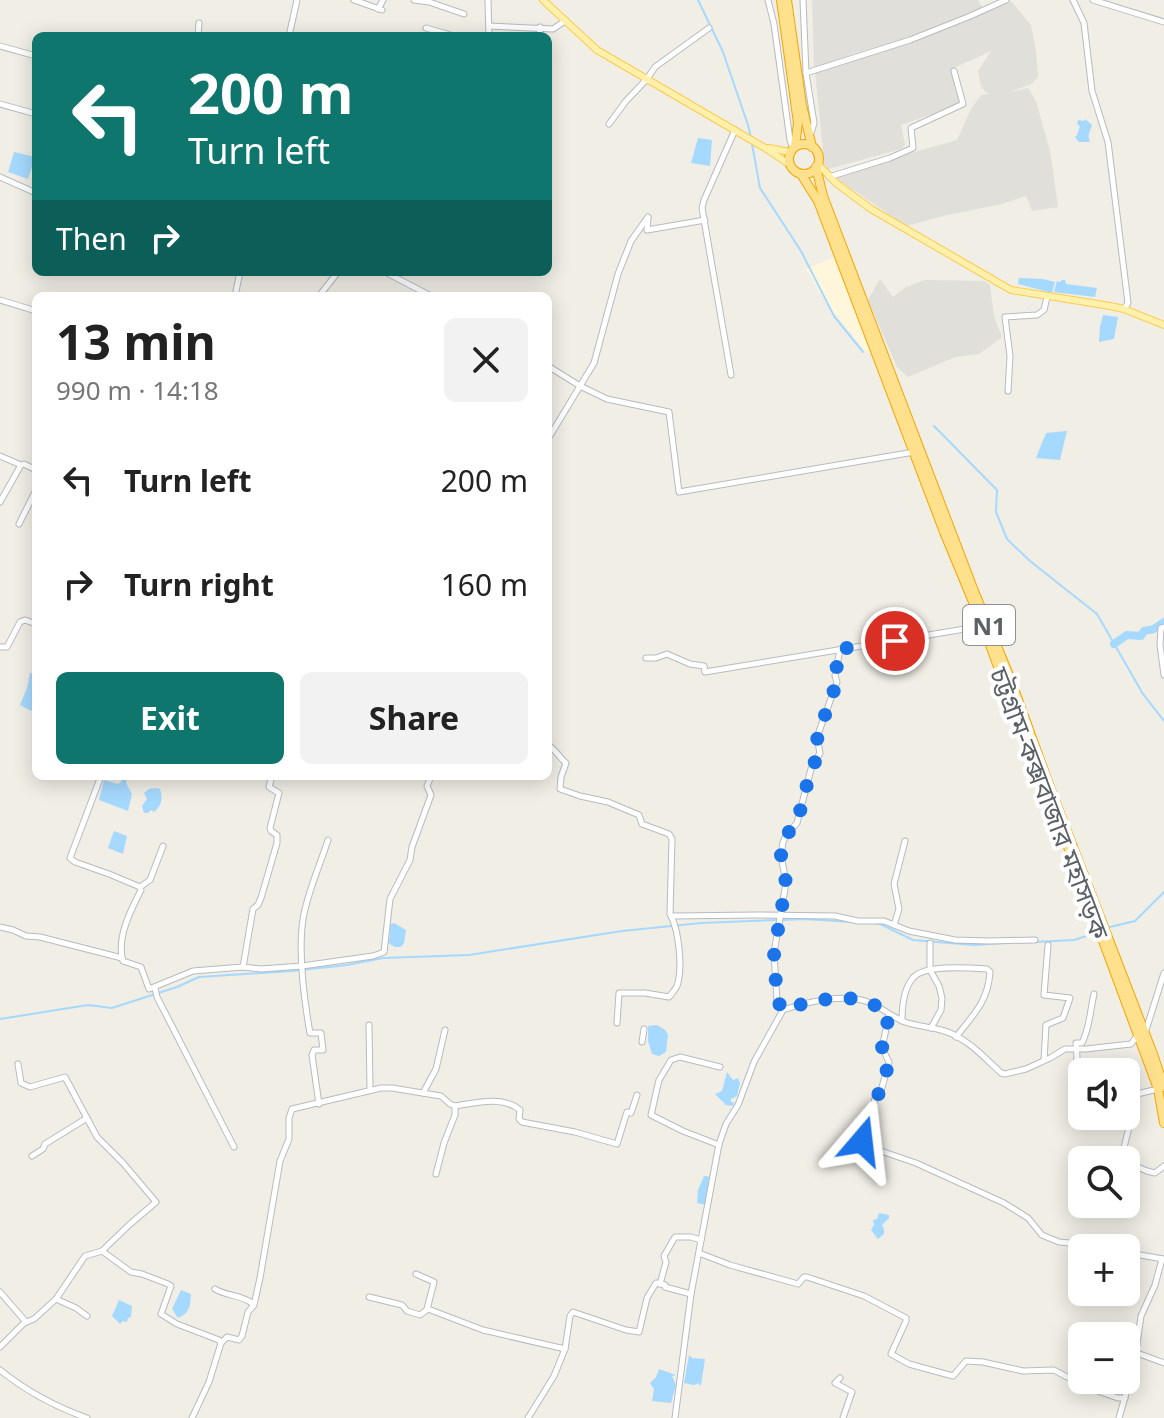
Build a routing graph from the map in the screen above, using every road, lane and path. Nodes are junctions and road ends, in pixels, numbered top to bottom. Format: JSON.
{"nodes":[{"id":1,"x":297,"y":0,"type":"edge"},
{"id":2,"x":354,"y":0,"type":"edge"},
{"id":3,"x":383,"y":0,"type":"edge"},
{"id":4,"x":414,"y":0,"type":"edge"},
{"id":5,"x":543,"y":0,"type":"edge"},
{"id":6,"x":768,"y":0,"type":"edge"},
{"id":7,"x":781,"y":0,"type":"edge"},
{"id":8,"x":787,"y":0,"type":"edge"},
{"id":9,"x":803,"y":0,"type":"edge"},
{"id":10,"x":1006,"y":0,"type":"edge"},
{"id":11,"x":1073,"y":0,"type":"edge"},
{"id":12,"x":1093,"y":0,"type":"edge"},
{"id":13,"x":488,"y":1,"type":"edge"},
{"id":14,"x":464,"y":14,"type":"dead end"},
{"id":15,"x":565,"y":21,"type":"junction"},
{"id":16,"x":1164,"y":22,"type":"edge"},
{"id":17,"x":199,"y":23,"type":"dead end"},
{"id":18,"x":489,"y":26,"type":"junction"},
{"id":19,"x":540,"y":27,"type":"junction"},
{"id":20,"x":426,"y":28,"type":"dead end"},
{"id":21,"x":709,"y":28,"type":"dead end"},
{"id":22,"x":198,"y":32,"type":"edge"},
{"id":23,"x":290,"y":32,"type":"edge"},
{"id":24,"x":440,"y":32,"type":"edge"},
{"id":25,"x":489,"y":32,"type":"edge"},
{"id":26,"x":539,"y":32,"type":"edge"},
{"id":27,"x":0,"y":46,"type":"edge"},
{"id":28,"x":32,"y":55,"type":"edge"},
{"id":29,"x":954,"y":71,"type":"dead end"},
{"id":30,"x":806,"y":73,"type":"junction"},
{"id":31,"x":647,"y":79,"type":"junction"},
{"id":32,"x":0,"y":105,"type":"edge"},
{"id":33,"x":799,"y":105,"type":"junction"},
{"id":34,"x":32,"y":113,"type":"edge"},
{"id":35,"x":609,"y":124,"type":"dead end"},
{"id":36,"x":735,"y":130,"type":"junction"},
{"id":37,"x":811,"y":142,"type":"junction"},
{"id":38,"x":765,"y":148,"type":"junction"},
{"id":39,"x":793,"y":149,"type":"junction"},
{"id":40,"x":789,"y":164,"type":"junction"},
{"id":41,"x":817,"y":166,"type":"junction"},
{"id":42,"x":801,"y":174,"type":"junction"},
{"id":43,"x":0,"y":177,"type":"edge"},
{"id":44,"x":829,"y":177,"type":"junction"},
{"id":45,"x":32,"y":191,"type":"edge"},
{"id":46,"x":705,"y":220,"type":"junction"},
{"id":47,"x":335,"y":276,"type":"edge"},
{"id":48,"x":393,"y":276,"type":"edge"},
{"id":49,"x":322,"y":292,"type":"edge"},
{"id":50,"x":423,"y":292,"type":"edge"},
{"id":51,"x":1047,"y":297,"type":"junction"},
{"id":52,"x":0,"y":300,"type":"edge"},
{"id":53,"x":1124,"y":309,"type":"junction"},
{"id":54,"x":32,"y":310,"type":"edge"},
{"id":55,"x":1164,"y":325,"type":"edge"},
{"id":56,"x":552,"y":368,"type":"edge"},
{"id":57,"x":731,"y":375,"type":"dead end"},
{"id":58,"x":580,"y":386,"type":"junction"},
{"id":59,"x":1008,"y":391,"type":"dead end"},
{"id":60,"x":552,"y":432,"type":"edge"},
{"id":61,"x":914,"y":452,"type":"junction"},
{"id":62,"x":0,"y":456,"type":"edge"},
{"id":63,"x":21,"y":465,"type":"junction"},
{"id":64,"x":32,"y":468,"type":"edge"},
{"id":65,"x":32,"y":498,"type":"edge"},
{"id":66,"x":0,"y":502,"type":"edge"},
{"id":67,"x":19,"y":524,"type":"dead end"},
{"id":68,"x":32,"y":623,"type":"edge"},
{"id":69,"x":983,"y":626,"type":"junction"},
{"id":70,"x":1164,"y":627,"type":"edge"},
{"id":71,"x":0,"y":647,"type":"edge"},
{"id":72,"x":840,"y":649,"type":"junction"},
{"id":73,"x":646,"y":658,"type":"dead end"},
{"id":74,"x":1164,"y":675,"type":"edge"},
{"id":75,"x":552,"y":747,"type":"edge"},
{"id":76,"x":99,"y":780,"type":"edge"},
{"id":77,"x":271,"y":780,"type":"edge"},
{"id":78,"x":429,"y":780,"type":"edge"},
{"id":79,"x":328,"y":840,"type":"dead end"},
{"id":80,"x":905,"y":841,"type":"dead end"},
{"id":81,"x":163,"y":846,"type":"dead end"},
{"id":82,"x":140,"y":887,"type":"junction"},
{"id":83,"x":672,"y":916,"type":"junction"},
{"id":84,"x":780,"y":916,"type":"junction"},
{"id":85,"x":894,"y":925,"type":"junction"},
{"id":86,"x":0,"y":927,"type":"edge"},
{"id":87,"x":1035,"y":940,"type":"dead end"},
{"id":88,"x":930,"y":943,"type":"dead end"},
{"id":89,"x":1048,"y":945,"type":"dead end"},
{"id":90,"x":122,"y":958,"type":"junction"},
{"id":91,"x":243,"y":967,"type":"junction"},
{"id":92,"x":302,"y":969,"type":"junction"},
{"id":93,"x":930,"y":970,"type":"junction"},
{"id":94,"x":1164,"y":973,"type":"edge"},
{"id":95,"x":155,"y":988,"type":"junction"},
{"id":96,"x":1094,"y":994,"type":"dead end"},
{"id":97,"x":783,"y":1010,"type":"junction"},
{"id":98,"x":889,"y":1015,"type":"junction"},
{"id":99,"x":902,"y":1021,"type":"junction"},
{"id":100,"x":617,"y":1023,"type":"dead end"},
{"id":101,"x":369,"y":1025,"type":"dead end"},
{"id":102,"x":931,"y":1028,"type":"junction"},
{"id":103,"x":644,"y":1029,"type":"dead end"},
{"id":104,"x":445,"y":1030,"type":"dead end"},
{"id":105,"x":1141,"y":1034,"type":"junction"},
{"id":106,"x":956,"y":1037,"type":"junction"},
{"id":107,"x":642,"y":1042,"type":"dead end"},
{"id":108,"x":1077,"y":1049,"type":"junction"},
{"id":109,"x":1076,"y":1058,"type":"edge"},
{"id":110,"x":1044,"y":1060,"type":"junction"},
{"id":111,"x":18,"y":1064,"type":"dead end"},
{"id":112,"x":720,"y":1067,"type":"dead end"},
{"id":113,"x":1161,"y":1088,"type":"edge"},
{"id":114,"x":370,"y":1089,"type":"junction"},
{"id":115,"x":423,"y":1093,"type":"junction"},
{"id":116,"x":1140,"y":1093,"type":"edge"},
{"id":117,"x":637,"y":1095,"type":"dead end"},
{"id":118,"x":319,"y":1104,"type":"junction"},
{"id":119,"x":455,"y":1106,"type":"junction"},
{"id":120,"x":87,"y":1118,"type":"junction"},
{"id":121,"x":1164,"y":1123,"type":"edge"},
{"id":122,"x":719,"y":1145,"type":"junction"},
{"id":123,"x":234,"y":1147,"type":"dead end"},
{"id":124,"x":32,"y":1156,"type":"dead end"},
{"id":125,"x":1164,"y":1166,"type":"edge"},
{"id":126,"x":1140,"y":1167,"type":"edge"},
{"id":127,"x":436,"y":1174,"type":"dead end"},
{"id":128,"x":701,"y":1240,"type":"junction"},
{"id":129,"x":1068,"y":1243,"type":"edge"},
{"id":130,"x":102,"y":1251,"type":"junction"},
{"id":131,"x":699,"y":1253,"type":"junction"},
{"id":132,"x":1140,"y":1255,"type":"edge"},
{"id":133,"x":1163,"y":1259,"type":"edge"},
{"id":134,"x":416,"y":1274,"type":"dead end"},
{"id":135,"x":660,"y":1284,"type":"junction"},
{"id":136,"x":215,"y":1289,"type":"dead end"},
{"id":137,"x":0,"y":1292,"type":"edge"},
{"id":138,"x":691,"y":1294,"type":"junction"},
{"id":139,"x":369,"y":1297,"type":"dead end"},
{"id":140,"x":56,"y":1299,"type":"junction"},
{"id":141,"x":254,"y":1305,"type":"junction"},
{"id":142,"x":427,"y":1310,"type":"junction"},
{"id":143,"x":87,"y":1316,"type":"dead end"},
{"id":144,"x":26,"y":1322,"type":"junction"},
{"id":145,"x":1140,"y":1325,"type":"edge"},
{"id":146,"x":221,"y":1343,"type":"junction"},
{"id":147,"x":0,"y":1347,"type":"edge"},
{"id":148,"x":565,"y":1349,"type":"junction"},
{"id":149,"x":1140,"y":1354,"type":"edge"},
{"id":150,"x":1164,"y":1363,"type":"edge"},
{"id":151,"x":0,"y":1370,"type":"edge"},
{"id":152,"x":840,"y":1378,"type":"dead end"},
{"id":153,"x":1126,"y":1394,"type":"edge"},
{"id":154,"x":1125,"y":1398,"type":"junction"},
{"id":155,"x":87,"y":1418,"type":"edge"},
{"id":156,"x":192,"y":1418,"type":"edge"},
{"id":157,"x":528,"y":1418,"type":"edge"},
{"id":158,"x":675,"y":1418,"type":"edge"},
{"id":159,"x":843,"y":1418,"type":"edge"},
{"id":160,"x":1119,"y":1418,"type":"edge"}],
"edges":[{"from":1,"to":23,"type":"street"},
{"from":2,"to":3,"type":"street"},
{"from":4,"to":14,"type":"street"},
{"from":5,"to":15,"type":"main road"},
{"from":6,"to":39,"type":"street"},
{"from":7,"to":33,"type":"highway","number":"N1"},
{"from":8,"to":33,"type":"highway","number":"N1"},
{"from":9,"to":30,"type":"street"},
{"from":10,"to":30,"type":"street"},
{"from":11,"to":53,"type":"street"},
{"from":12,"to":16,"type":"street"},
{"from":13,"to":18,"type":"street"},
{"from":15,"to":19,"type":"street"},
{"from":15,"to":31,"type":"main road"},
{"from":17,"to":22,"type":"street"},
{"from":18,"to":19,"type":"street"},
{"from":18,"to":25,"type":"street"},
{"from":19,"to":26,"type":"street"},
{"from":20,"to":24,"type":"street"},
{"from":21,"to":31,"type":"street"},
{"from":27,"to":28,"type":"street"},
{"from":29,"to":44,"type":"street"},
{"from":30,"to":37,"type":"street"},
{"from":31,"to":35,"type":"street"},
{"from":31,"to":36,"type":"main road"},
{"from":32,"to":34,"type":"street"},
{"from":33,"to":37,"type":"highway","number":"N1"},
{"from":33,"to":39,"type":"highway","number":"N1"},
{"from":36,"to":38,"type":"main road"},
{"from":36,"to":46,"type":"street"},
{"from":37,"to":39,"type":"highway"},
{"from":37,"to":41,"type":"highway","number":"N1"},
{"from":38,"to":39,"type":"main road"},
{"from":38,"to":40,"type":"main road"},
{"from":39,"to":40,"type":"highway","number":"N1"},
{"from":40,"to":42,"type":"highway","number":"N1"},
{"from":41,"to":42,"type":"highway"},
{"from":41,"to":44,"type":"main road"},
{"from":41,"to":105,"type":"highway","name":"চট্টগ্রাম-কক্সবাজার মহাসড়ক","number":"N1"},
{"from":42,"to":61,"type":"highway","name":"চট্টগ্রাম-কক্সবাজার মহাসড়ক","number":"N1"},
{"from":43,"to":45,"type":"street"},
{"from":44,"to":51,"type":"main road"},
{"from":46,"to":57,"type":"street"},
{"from":46,"to":58,"type":"street"},
{"from":47,"to":49,"type":"street"},
{"from":48,"to":50,"type":"street"},
{"from":51,"to":53,"type":"main road"},
{"from":51,"to":59,"type":"street"},
{"from":52,"to":54,"type":"street"},
{"from":53,"to":55,"type":"main road"},
{"from":56,"to":58,"type":"street"},
{"from":58,"to":60,"type":"street"},
{"from":58,"to":61,"type":"street"},
{"from":61,"to":69,"type":"highway","name":"চট্টগ্রাম-কক্সবাজার মহাসড়ক","number":"N1"},
{"from":62,"to":63,"type":"street"},
{"from":63,"to":64,"type":"street"},
{"from":63,"to":66,"type":"street"},
{"from":65,"to":67,"type":"street"},
{"from":68,"to":71,"type":"street"},
{"from":69,"to":72,"type":"street"},
{"from":69,"to":105,"type":"highway","name":"চট্টগ্রাম-কক্সবাজার মহাসড়ক","number":"N1"},
{"from":70,"to":74,"type":"street"},
{"from":72,"to":73,"type":"street"},
{"from":72,"to":84,"type":"street"},
{"from":75,"to":83,"type":"street"},
{"from":76,"to":82,"type":"street"},
{"from":77,"to":91,"type":"street"},
{"from":78,"to":92,"type":"street"},
{"from":79,"to":92,"type":"street"},
{"from":80,"to":85,"type":"street"},
{"from":81,"to":82,"type":"street"},
{"from":82,"to":90,"type":"street"},
{"from":83,"to":84,"type":"street"},
{"from":83,"to":100,"type":"street"},
{"from":84,"to":85,"type":"street"},
{"from":84,"to":97,"type":"street"},
{"from":85,"to":87,"type":"street"},
{"from":86,"to":90,"type":"street"},
{"from":88,"to":93,"type":"street"},
{"from":89,"to":110,"type":"street"},
{"from":90,"to":95,"type":"street"},
{"from":91,"to":92,"type":"street"},
{"from":91,"to":95,"type":"street"},
{"from":92,"to":118,"type":"street"},
{"from":93,"to":99,"type":"street"},
{"from":93,"to":102,"type":"street"},
{"from":93,"to":106,"type":"street"},
{"from":94,"to":105,"type":"street"},
{"from":95,"to":123,"type":"street"},
{"from":96,"to":108,"type":"street"},
{"from":97,"to":98,"type":"street"},
{"from":97,"to":122,"type":"street"},
{"from":98,"to":99,"type":"street"},
{"from":98,"to":129,"type":"street"},
{"from":99,"to":102,"type":"street"},
{"from":101,"to":114,"type":"street"},
{"from":102,"to":106,"type":"street"},
{"from":103,"to":107,"type":"street"},
{"from":104,"to":115,"type":"street"},
{"from":105,"to":108,"type":"street"},
{"from":105,"to":113,"type":"highway","name":"চট্টগ্রাম-কক্সবাজার মহাসড়ক","number":"N1"},
{"from":106,"to":110,"type":"street"},
{"from":108,"to":109,"type":"street"},
{"from":108,"to":110,"type":"street"},
{"from":111,"to":120,"type":"street"},
{"from":112,"to":122,"type":"street"},
{"from":113,"to":116,"type":"street"},
{"from":113,"to":121,"type":"highway","name":"চট্টগ্রাম-কক্সবাজার মহাসড়ক","number":"N1"},
{"from":114,"to":115,"type":"street"},
{"from":114,"to":118,"type":"street"},
{"from":115,"to":119,"type":"street"},
{"from":117,"to":119,"type":"street"},
{"from":118,"to":141,"type":"street"},
{"from":119,"to":127,"type":"street"},
{"from":120,"to":124,"type":"street"},
{"from":120,"to":130,"type":"street"},
{"from":122,"to":128,"type":"street"},
{"from":125,"to":126,"type":"street"},
{"from":128,"to":131,"type":"street"},
{"from":128,"to":135,"type":"street"},
{"from":130,"to":140,"type":"street"},
{"from":130,"to":146,"type":"street"},
{"from":131,"to":138,"type":"street"},
{"from":131,"to":154,"type":"street"},
{"from":132,"to":133,"type":"street"},
{"from":133,"to":145,"type":"street"},
{"from":134,"to":142,"type":"street"},
{"from":135,"to":138,"type":"street"},
{"from":135,"to":148,"type":"street"},
{"from":136,"to":141,"type":"street"},
{"from":137,"to":144,"type":"street"},
{"from":138,"to":158,"type":"street"},
{"from":139,"to":142,"type":"street"},
{"from":140,"to":143,"type":"street"},
{"from":140,"to":144,"type":"street"},
{"from":141,"to":146,"type":"street"},
{"from":142,"to":148,"type":"street"},
{"from":144,"to":147,"type":"street"},
{"from":146,"to":156,"type":"street"},
{"from":148,"to":157,"type":"street"},
{"from":149,"to":150,"type":"street"},
{"from":151,"to":155,"type":"street"},
{"from":152,"to":159,"type":"street"},
{"from":153,"to":154,"type":"street"},
{"from":154,"to":160,"type":"street"}]}
